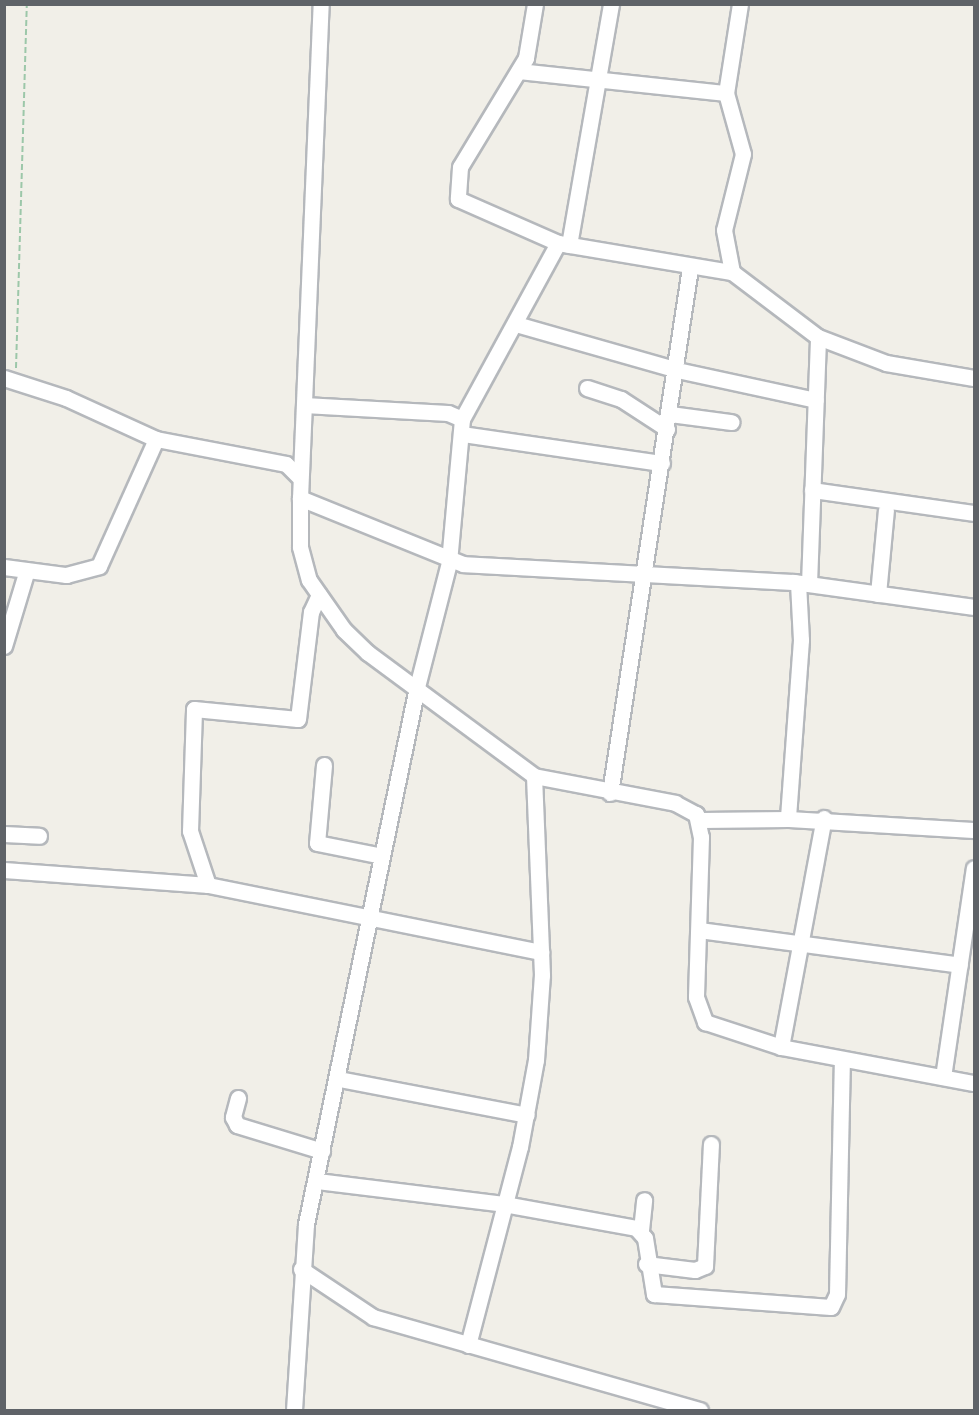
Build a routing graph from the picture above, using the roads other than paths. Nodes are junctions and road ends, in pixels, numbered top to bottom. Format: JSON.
{"nodes":[{"id":1,"x":321,"y":4,"type":"edge"},
{"id":2,"x":535,"y":4,"type":"edge"},
{"id":3,"x":611,"y":4,"type":"edge"},
{"id":4,"x":740,"y":4,"type":"edge"},
{"id":5,"x":519,"y":71,"type":"junction"},
{"id":6,"x":598,"y":78,"type":"junction"},
{"id":7,"x":726,"y":93,"type":"junction"},
{"id":8,"x":563,"y":244,"type":"junction"},
{"id":9,"x":690,"y":268,"type":"junction"},
{"id":10,"x":732,"y":272,"type":"junction"},
{"id":11,"x":516,"y":324,"type":"junction"},
{"id":12,"x":818,"y":337,"type":"junction"},
{"id":13,"x":676,"y":370,"type":"junction"},
{"id":14,"x":975,"y":378,"type":"edge"},
{"id":15,"x":10,"y":379,"type":"edge"},
{"id":16,"x":587,"y":388,"type":"dead end"},
{"id":17,"x":816,"y":400,"type":"junction"},
{"id":18,"x":304,"y":405,"type":"junction"},
{"id":19,"x":669,"y":422,"type":"junction"},
{"id":20,"x":731,"y":422,"type":"dead end"},
{"id":21,"x":462,"y":426,"type":"junction"},
{"id":22,"x":156,"y":439,"type":"junction"},
{"id":23,"x":300,"y":454,"type":"junction"},
{"id":24,"x":662,"y":463,"type":"junction"},
{"id":25,"x":286,"y":464,"type":"junction"},
{"id":26,"x":298,"y":476,"type":"junction"},
{"id":27,"x":812,"y":490,"type":"junction"},
{"id":28,"x":300,"y":498,"type":"junction"},
{"id":29,"x":886,"y":510,"type":"dead end"},
{"id":30,"x":975,"y":513,"type":"edge"},
{"id":31,"x":449,"y":562,"type":"junction"},
{"id":32,"x":4,"y":567,"type":"edge"},
{"id":33,"x":27,"y":570,"type":"junction"},
{"id":34,"x":645,"y":573,"type":"junction"},
{"id":35,"x":803,"y":584,"type":"junction"},
{"id":36,"x":878,"y":594,"type":"junction"},
{"id":37,"x":319,"y":595,"type":"junction"},
{"id":38,"x":975,"y":607,"type":"edge"},
{"id":39,"x":4,"y":646,"type":"edge"},
{"id":40,"x":417,"y":687,"type":"junction"},
{"id":41,"x":324,"y":765,"type":"dead end"},
{"id":42,"x":534,"y":776,"type":"junction"},
{"id":43,"x":610,"y":793,"type":"junction"},
{"id":44,"x":788,"y":819,"type":"junction"},
{"id":45,"x":824,"y":819,"type":"junction"},
{"id":46,"x":701,"y":820,"type":"junction"},
{"id":47,"x":975,"y":830,"type":"edge"},
{"id":48,"x":4,"y":834,"type":"edge"},
{"id":49,"x":39,"y":836,"type":"dead end"},
{"id":50,"x":382,"y":856,"type":"junction"},
{"id":51,"x":975,"y":868,"type":"edge"},
{"id":52,"x":4,"y":870,"type":"edge"},
{"id":53,"x":208,"y":885,"type":"junction"},
{"id":54,"x":370,"y":916,"type":"junction"},
{"id":55,"x":699,"y":930,"type":"junction"},
{"id":56,"x":800,"y":941,"type":"junction"},
{"id":57,"x":541,"y":952,"type":"junction"},
{"id":58,"x":960,"y":965,"type":"junction"},
{"id":59,"x":781,"y":1047,"type":"junction"},
{"id":60,"x":842,"y":1060,"type":"junction"},
{"id":61,"x":943,"y":1077,"type":"junction"},
{"id":62,"x":339,"y":1079,"type":"junction"},
{"id":63,"x":975,"y":1083,"type":"edge"},
{"id":64,"x":238,"y":1098,"type":"dead end"},
{"id":65,"x":527,"y":1115,"type":"junction"},
{"id":66,"x":711,"y":1144,"type":"dead end"},
{"id":67,"x":322,"y":1151,"type":"junction"},
{"id":68,"x":316,"y":1181,"type":"junction"},
{"id":69,"x":644,"y":1200,"type":"dead end"},
{"id":70,"x":504,"y":1204,"type":"junction"},
{"id":71,"x":641,"y":1230,"type":"junction"},
{"id":72,"x":646,"y":1264,"type":"junction"},
{"id":73,"x":301,"y":1269,"type":"junction"},
{"id":74,"x":468,"y":1345,"type":"junction"},
{"id":75,"x":294,"y":1410,"type":"edge"},
{"id":76,"x":700,"y":1410,"type":"edge"}],
"edges":[{"from":1,"to":18,"type":"street"},
{"from":2,"to":5,"type":"street"},
{"from":3,"to":6,"type":"street"},
{"from":4,"to":7,"type":"street"},
{"from":5,"to":6,"type":"street"},
{"from":5,"to":8,"type":"street"},
{"from":6,"to":7,"type":"street"},
{"from":6,"to":8,"type":"street"},
{"from":7,"to":10,"type":"street"},
{"from":8,"to":9,"type":"street"},
{"from":8,"to":11,"type":"street"},
{"from":9,"to":10,"type":"street"},
{"from":9,"to":13,"type":"street"},
{"from":10,"to":12,"type":"street"},
{"from":11,"to":13,"type":"street"},
{"from":11,"to":21,"type":"street"},
{"from":12,"to":14,"type":"street"},
{"from":12,"to":17,"type":"street"},
{"from":13,"to":17,"type":"street"},
{"from":13,"to":19,"type":"street"},
{"from":15,"to":22,"type":"street"},
{"from":16,"to":19,"type":"street"},
{"from":17,"to":27,"type":"street"},
{"from":18,"to":21,"type":"street"},
{"from":18,"to":23,"type":"street"},
{"from":19,"to":20,"type":"street"},
{"from":19,"to":24,"type":"street"},
{"from":21,"to":24,"type":"street"},
{"from":21,"to":31,"type":"street"},
{"from":22,"to":25,"type":"street"},
{"from":22,"to":33,"type":"street"},
{"from":23,"to":25,"type":"street"},
{"from":23,"to":26,"type":"street"},
{"from":24,"to":34,"type":"street"},
{"from":25,"to":26,"type":"street"},
{"from":26,"to":28,"type":"street"},
{"from":27,"to":30,"type":"street"},
{"from":27,"to":35,"type":"street"},
{"from":28,"to":31,"type":"street"},
{"from":28,"to":37,"type":"street"},
{"from":29,"to":36,"type":"street"},
{"from":31,"to":34,"type":"street"},
{"from":31,"to":40,"type":"street"},
{"from":32,"to":33,"type":"street"},
{"from":33,"to":39,"type":"street"},
{"from":34,"to":35,"type":"street"},
{"from":34,"to":43,"type":"street"},
{"from":35,"to":36,"type":"street"},
{"from":35,"to":44,"type":"street"},
{"from":36,"to":38,"type":"street"},
{"from":37,"to":40,"type":"street"},
{"from":37,"to":53,"type":"street"},
{"from":40,"to":42,"type":"street"},
{"from":40,"to":50,"type":"street"},
{"from":41,"to":50,"type":"street"},
{"from":42,"to":43,"type":"street"},
{"from":42,"to":57,"type":"street"},
{"from":43,"to":46,"type":"street"},
{"from":44,"to":45,"type":"street"},
{"from":44,"to":46,"type":"street"},
{"from":45,"to":47,"type":"street"},
{"from":45,"to":56,"type":"street"},
{"from":46,"to":55,"type":"street"},
{"from":48,"to":49,"type":"street"},
{"from":50,"to":54,"type":"street"},
{"from":51,"to":58,"type":"street"},
{"from":52,"to":53,"type":"street"},
{"from":53,"to":54,"type":"street"},
{"from":54,"to":57,"type":"street"},
{"from":54,"to":62,"type":"street"},
{"from":55,"to":56,"type":"street"},
{"from":55,"to":59,"type":"street"},
{"from":56,"to":58,"type":"street"},
{"from":56,"to":59,"type":"street"},
{"from":57,"to":65,"type":"street"},
{"from":58,"to":61,"type":"street"},
{"from":59,"to":60,"type":"street"},
{"from":60,"to":61,"type":"street"},
{"from":60,"to":72,"type":"street"},
{"from":61,"to":63,"type":"street"},
{"from":62,"to":65,"type":"street"},
{"from":62,"to":67,"type":"street"},
{"from":64,"to":67,"type":"street"},
{"from":65,"to":70,"type":"street"},
{"from":66,"to":72,"type":"street"},
{"from":67,"to":68,"type":"street"},
{"from":68,"to":70,"type":"street"},
{"from":68,"to":73,"type":"street"},
{"from":69,"to":71,"type":"street"},
{"from":70,"to":71,"type":"street"},
{"from":70,"to":74,"type":"street"},
{"from":71,"to":72,"type":"street"},
{"from":73,"to":74,"type":"street"},
{"from":73,"to":75,"type":"street"},
{"from":74,"to":76,"type":"street"}]}
